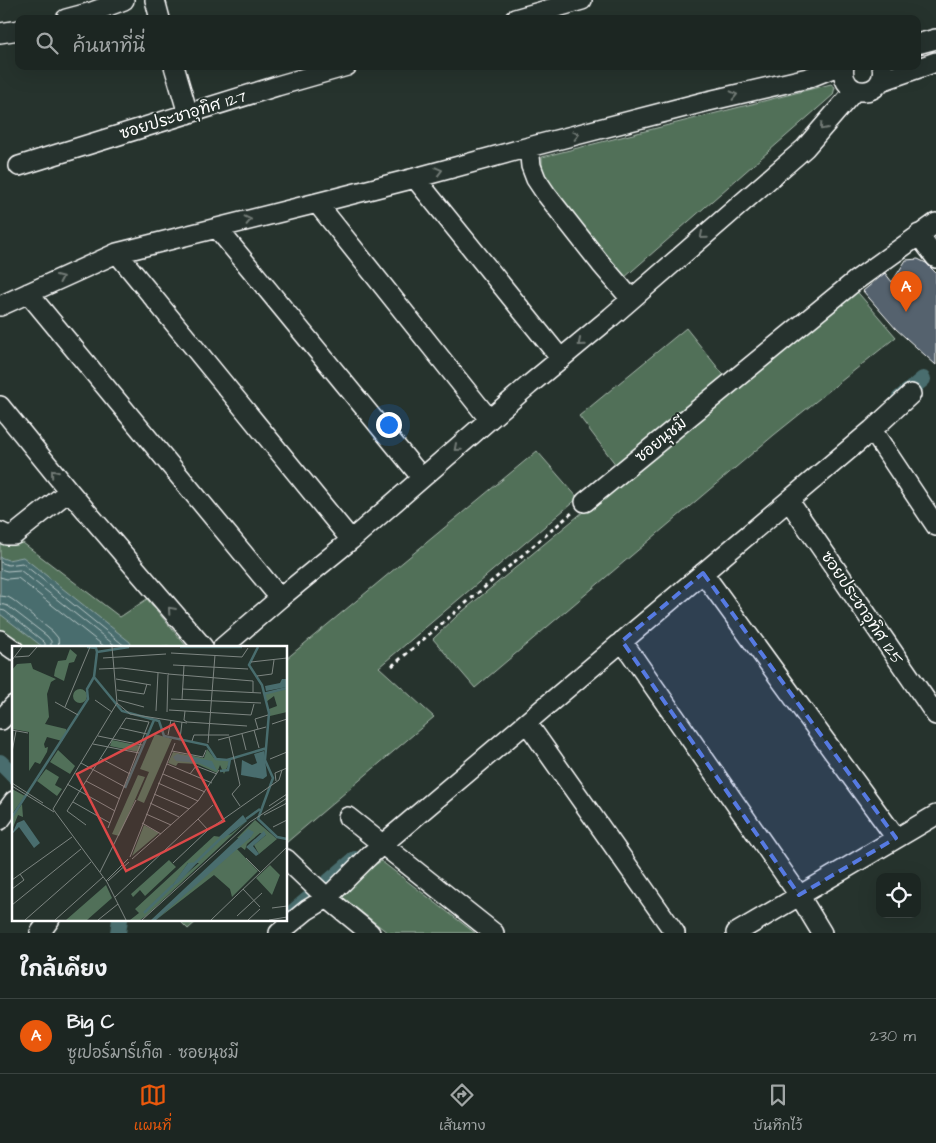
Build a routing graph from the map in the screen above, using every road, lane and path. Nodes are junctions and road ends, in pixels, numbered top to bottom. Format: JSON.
{"nodes":[{"id":1,"x":124,"y":0,"type":"edge"},
{"id":2,"x":155,"y":0,"type":"edge"},
{"id":3,"x":582,"y":0,"type":"edge"},
{"id":4,"x":90,"y":6,"type":"edge"},
{"id":5,"x":73,"y":15,"type":"edge"},
{"id":6,"x":159,"y":15,"type":"edge"},
{"id":7,"x":529,"y":15,"type":"edge"},
{"id":8,"x":15,"y":31,"type":"edge"},
{"id":9,"x":0,"y":33,"type":"edge"},
{"id":10,"x":936,"y":39,"type":"edge"},
{"id":11,"x":921,"y":43,"type":"edge"},
{"id":12,"x":936,"y":62,"type":"edge"},
{"id":13,"x":921,"y":65,"type":"edge"},
{"id":14,"x":175,"y":70,"type":"edge"},
{"id":15,"x":333,"y":70,"type":"edge"},
{"id":16,"x":828,"y":70,"type":"edge"},
{"id":17,"x":844,"y":70,"type":"edge"},
{"id":18,"x":899,"y":70,"type":"edge"},
{"id":19,"x":881,"y":74,"type":"edge"},
{"id":20,"x":855,"y":90,"type":"junction"},
{"id":21,"x":188,"y":114,"type":"junction"},
{"id":22,"x":529,"y":147,"type":"junction"},
{"id":23,"x":19,"y":166,"type":"dead end"},
{"id":24,"x":415,"y":178,"type":"junction"},
{"id":25,"x":317,"y":203,"type":"junction"},
{"id":26,"x":936,"y":223,"type":"edge"},
{"id":27,"x":217,"y":228,"type":"junction"},
{"id":28,"x":919,"y":234,"type":"junction"},
{"id":29,"x":117,"y":252,"type":"junction"},
{"id":30,"x":936,"y":258,"type":"edge"},
{"id":31,"x":28,"y":293,"type":"junction"},
{"id":32,"x":631,"y":299,"type":"junction"},
{"id":33,"x":0,"y":306,"type":"edge"},
{"id":34,"x":561,"y":359,"type":"junction"},
{"id":35,"x":911,"y":394,"type":"dead end"},
{"id":36,"x":0,"y":406,"type":"edge"},
{"id":37,"x":489,"y":419,"type":"junction"},
{"id":38,"x":872,"y":430,"type":"junction"},
{"id":39,"x":422,"y":478,"type":"junction"},
{"id":40,"x":69,"y":491,"type":"junction"},
{"id":41,"x":789,"y":501,"type":"junction"},
{"id":42,"x":585,"y":502,"type":"joint"},
{"id":43,"x":936,"y":526,"type":"edge"},
{"id":44,"x":0,"y":532,"type":"edge"},
{"id":45,"x":351,"y":540,"type":"junction"},
{"id":46,"x":703,"y":573,"type":"junction"},
{"id":47,"x":280,"y":598,"type":"junction"},
{"id":48,"x":0,"y":640,"type":"edge"},
{"id":49,"x":622,"y":641,"type":"junction"},
{"id":50,"x":202,"y":646,"type":"edge"},
{"id":51,"x":224,"y":646,"type":"edge"},
{"id":52,"x":12,"y":649,"type":"edge"},
{"id":53,"x":392,"y":666,"type":"dead end"},
{"id":54,"x":12,"y":707,"type":"edge"},
{"id":55,"x":936,"y":715,"type":"edge"},
{"id":56,"x":1,"y":720,"type":"dead end"},
{"id":57,"x":526,"y":723,"type":"junction"},
{"id":58,"x":12,"y":804,"type":"edge"},
{"id":59,"x":936,"y":815,"type":"edge"},
{"id":60,"x":348,"y":817,"type":"dead end"},
{"id":61,"x":0,"y":820,"type":"edge"},
{"id":62,"x":896,"y":838,"type":"junction"},
{"id":63,"x":383,"y":845,"type":"junction"},
{"id":64,"x":288,"y":861,"type":"edge"},
{"id":65,"x":799,"y":895,"type":"junction"},
{"id":66,"x":327,"y":898,"type":"junction"},
{"id":67,"x":49,"y":920,"type":"edge"},
{"id":68,"x":40,"y":933,"type":"edge"},
{"id":69,"x":279,"y":933,"type":"edge"},
{"id":70,"x":370,"y":933,"type":"edge"},
{"id":71,"x":494,"y":933,"type":"edge"},
{"id":72,"x":675,"y":933,"type":"edge"},
{"id":73,"x":736,"y":933,"type":"edge"},
{"id":74,"x":822,"y":933,"type":"edge"}],
"edges":[{"from":1,"to":4,"type":"street"},
{"from":2,"to":6,"type":"street"},
{"from":3,"to":7,"type":"street"},
{"from":4,"to":5,"type":"street"},
{"from":8,"to":9,"type":"street"},
{"from":10,"to":11,"type":"street"},
{"from":12,"to":13,"type":"street"},
{"from":14,"to":21,"type":"street"},
{"from":15,"to":21,"type":"street","name":"ซอยประชาอุทิศ 127"},
{"from":22,"to":16,"type":"street","one_way":true},
{"from":17,"to":20,"type":"street"},
{"from":18,"to":19,"type":"street"},
{"from":19,"to":20,"type":"street"},
{"from":20,"to":32,"type":"street","one_way":true},
{"from":21,"to":23,"type":"street","name":"ซอยประชาอุทิศ 127"},
{"from":24,"to":22,"type":"street","one_way":true},
{"from":22,"to":32,"type":"street"},
{"from":24,"to":25,"type":"street"},
{"from":24,"to":34,"type":"street"},
{"from":27,"to":25,"type":"street","one_way":true},
{"from":25,"to":37,"type":"street"},
{"from":26,"to":28,"type":"street","name":"ซอยนุชมี"},
{"from":27,"to":29,"type":"street"},
{"from":27,"to":39,"type":"street"},
{"from":28,"to":30,"type":"street"},
{"from":28,"to":42,"type":"street","name":"ซอยนุชมี"},
{"from":31,"to":29,"type":"street","one_way":true},
{"from":29,"to":45,"type":"street"},
{"from":31,"to":33,"type":"street"},
{"from":31,"to":47,"type":"street"},
{"from":32,"to":34,"type":"street","one_way":true},
{"from":34,"to":37,"type":"street"},
{"from":35,"to":38,"type":"street"},
{"from":40,"to":36,"type":"street","one_way":true},
{"from":37,"to":39,"type":"street","one_way":true},
{"from":38,"to":41,"type":"street"},
{"from":38,"to":43,"type":"street"},
{"from":39,"to":45,"type":"street"},
{"from":40,"to":44,"type":"street"},
{"from":50,"to":40,"type":"street","one_way":true},
{"from":41,"to":46,"type":"street"},
{"from":41,"to":55,"type":"street","name":"ซอยประชาอุทิศ 125"},
{"from":42,"to":53,"type":"path"},
{"from":45,"to":47,"type":"street"},
{"from":46,"to":49,"type":"street"},
{"from":46,"to":62,"type":"street"},
{"from":47,"to":51,"type":"street"},
{"from":48,"to":52,"type":"street"},
{"from":49,"to":57,"type":"street"},
{"from":49,"to":65,"type":"street"},
{"from":54,"to":56,"type":"street"},
{"from":57,"to":63,"type":"street"},
{"from":57,"to":72,"type":"street"},
{"from":58,"to":61,"type":"street"},
{"from":59,"to":62,"type":"street"},
{"from":60,"to":63,"type":"street"},
{"from":62,"to":65,"type":"street"},
{"from":63,"to":66,"type":"street"},
{"from":63,"to":71,"type":"street"},
{"from":64,"to":66,"type":"street"},
{"from":65,"to":73,"type":"street"},
{"from":65,"to":74,"type":"street"},
{"from":66,"to":69,"type":"street"},
{"from":66,"to":70,"type":"street"},
{"from":67,"to":68,"type":"street"}]}
